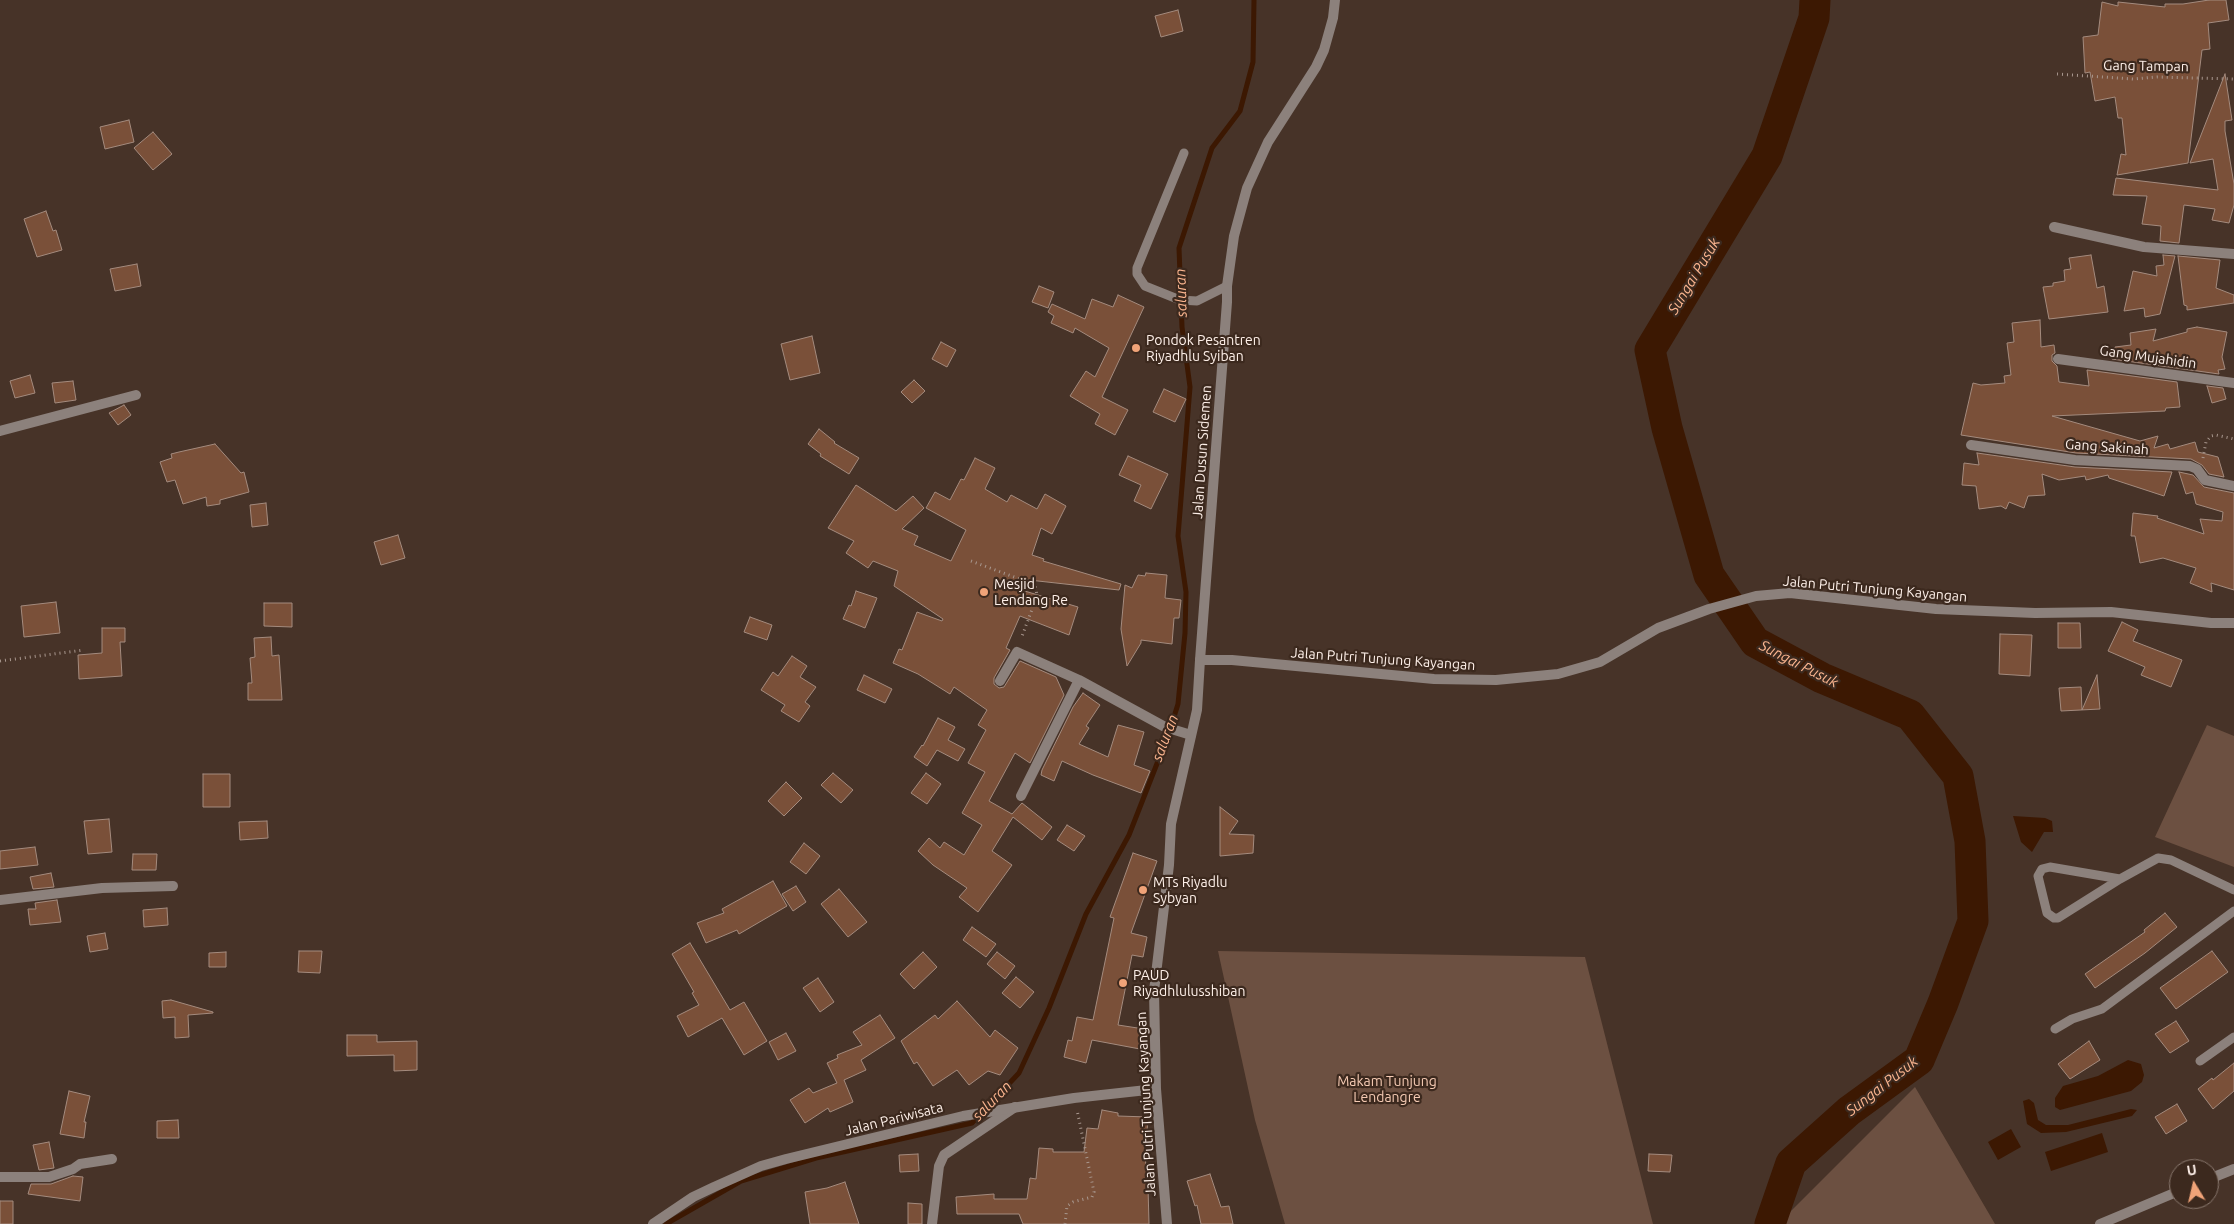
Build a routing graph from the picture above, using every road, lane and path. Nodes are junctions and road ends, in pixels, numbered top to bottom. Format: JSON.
{"nodes":[{"id":1,"x":1335,"y":0,"type":"edge"},
{"id":2,"x":2057,"y":74,"type":"dead end"},
{"id":3,"x":2234,"y":79,"type":"edge"},
{"id":4,"x":1184,"y":153,"type":"dead end"},
{"id":5,"x":2054,"y":227,"type":"dead end"},
{"id":6,"x":2234,"y":254,"type":"edge"},
{"id":7,"x":1227,"y":286,"type":"junction"},
{"id":8,"x":2058,"y":360,"type":"dead end"},
{"id":9,"x":2234,"y":383,"type":"edge"},
{"id":10,"x":136,"y":395,"type":"dead end"},
{"id":11,"x":0,"y":430,"type":"edge"},
{"id":12,"x":2234,"y":439,"type":"edge"},
{"id":13,"x":1971,"y":445,"type":"dead end"},
{"id":14,"x":2200,"y":474,"type":"junction"},
{"id":15,"x":2234,"y":486,"type":"edge"},
{"id":16,"x":971,"y":561,"type":"dead end"},
{"id":17,"x":2234,"y":623,"type":"edge"},
{"id":18,"x":84,"y":650,"type":"dead end"},
{"id":19,"x":1017,"y":652,"type":"junction"},
{"id":20,"x":1200,"y":660,"type":"junction"},
{"id":21,"x":0,"y":661,"type":"edge"},
{"id":22,"x":1079,"y":680,"type":"junction"},
{"id":23,"x":1000,"y":681,"type":"dead end"},
{"id":24,"x":1188,"y":734,"type":"junction"},
{"id":25,"x":1021,"y":796,"type":"dead end"},
{"id":26,"x":2120,"y":879,"type":"junction"},
{"id":27,"x":173,"y":886,"type":"dead end"},
{"id":28,"x":2234,"y":890,"type":"edge"},
{"id":29,"x":0,"y":900,"type":"edge"},
{"id":30,"x":2234,"y":911,"type":"edge"},
{"id":31,"x":2055,"y":1028,"type":"dead end"},
{"id":32,"x":2234,"y":1037,"type":"edge"},
{"id":33,"x":2200,"y":1061,"type":"dead end"},
{"id":34,"x":1156,"y":1089,"type":"junction"},
{"id":35,"x":1074,"y":1098,"type":"junction"},
{"id":36,"x":1016,"y":1107,"type":"junction"},
{"id":37,"x":112,"y":1159,"type":"dead end"},
{"id":38,"x":2234,"y":1169,"type":"edge"},
{"id":39,"x":2219,"y":1175,"type":"edge"},
{"id":40,"x":0,"y":1178,"type":"edge"},
{"id":41,"x":2169,"y":1195,"type":"edge"},
{"id":42,"x":653,"y":1224,"type":"edge"},
{"id":43,"x":932,"y":1224,"type":"edge"},
{"id":44,"x":1065,"y":1224,"type":"edge"},
{"id":45,"x":1167,"y":1224,"type":"edge"},
{"id":46,"x":2100,"y":1224,"type":"edge"}],
"edges":[{"from":1,"to":7,"type":"street","name":"Jalan Dusun Sidemen"},
{"from":2,"to":3,"type":"path","name":"Gang Tampan"},
{"from":4,"to":7,"type":"lane"},
{"from":5,"to":6,"type":"street"},
{"from":7,"to":20,"type":"street","name":"Jalan Dusun Sidemen"},
{"from":8,"to":9,"type":"street","name":"Gang Mujahidin"},
{"from":10,"to":11,"type":"street"},
{"from":12,"to":14,"type":"path"},
{"from":13,"to":14,"type":"street","name":"Gang Sakinah"},
{"from":14,"to":15,"type":"street","name":"Gang Sakinah"},
{"from":16,"to":19,"type":"path"},
{"from":17,"to":20,"type":"street","name":"Jalan Putri Tunjung Kayangan"},
{"from":18,"to":21,"type":"path"},
{"from":19,"to":22,"type":"street"},
{"from":19,"to":23,"type":"street"},
{"from":20,"to":24,"type":"street","name":"Jalan Putri Tunjung Kayangan"},
{"from":22,"to":24,"type":"street"},
{"from":22,"to":25,"type":"street"},
{"from":24,"to":34,"type":"street","name":"Jalan Putri Tunjung Kayangan"},
{"from":26,"to":26,"type":"lane"},
{"from":26,"to":28,"type":"lane"},
{"from":27,"to":29,"type":"street"},
{"from":30,"to":31,"type":"lane"},
{"from":32,"to":33,"type":"lane"},
{"from":34,"to":35,"type":"street","name":"Jalan Pariwisata"},
{"from":34,"to":45,"type":"street","name":"Jalan Putri Tunjung Kayangan"},
{"from":35,"to":36,"type":"street","name":"Jalan Pariwisata"},
{"from":35,"to":44,"type":"path"},
{"from":36,"to":42,"type":"street","name":"Jalan Pariwisata"},
{"from":36,"to":43,"type":"street"},
{"from":37,"to":40,"type":"street"},
{"from":38,"to":39,"type":"street"},
{"from":41,"to":46,"type":"street"}]}
